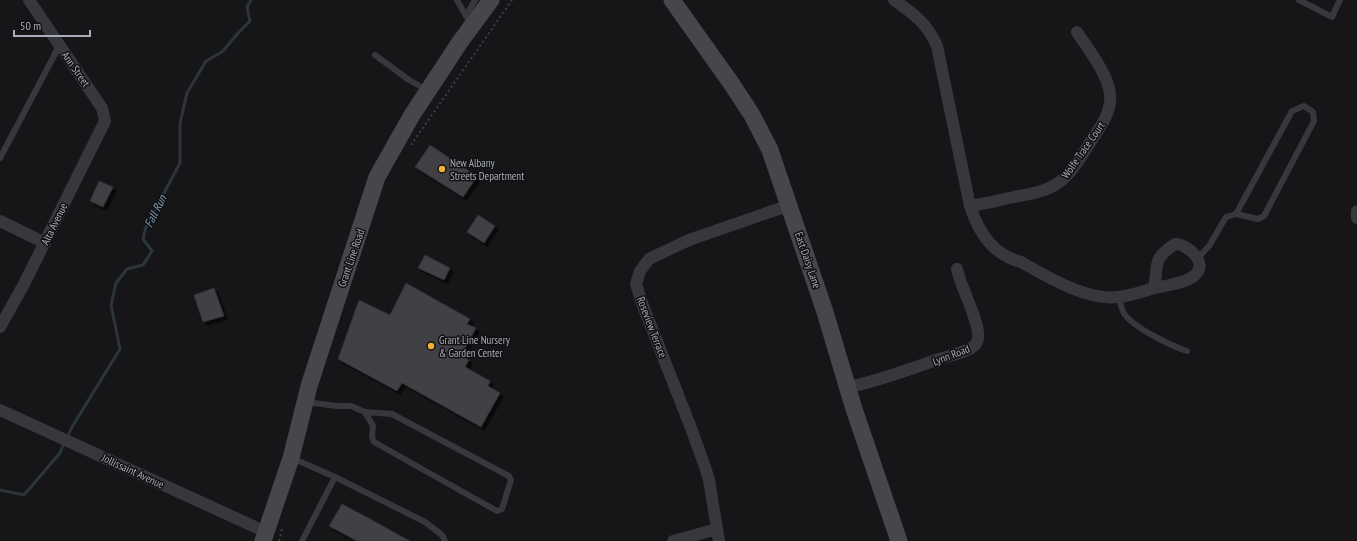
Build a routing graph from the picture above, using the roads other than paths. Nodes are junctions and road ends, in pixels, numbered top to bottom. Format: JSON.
{"nodes":[{"id":1,"x":29,"y":0,"type":"edge"},
{"id":2,"x":475,"y":0,"type":"edge"},
{"id":3,"x":491,"y":0,"type":"edge"},
{"id":4,"x":672,"y":0,"type":"edge"},
{"id":5,"x":894,"y":0,"type":"edge"},
{"id":6,"x":1299,"y":0,"type":"edge"},
{"id":7,"x":1340,"y":0,"type":"edge"},
{"id":8,"x":459,"y":2,"type":"edge"},
{"id":9,"x":469,"y":21,"type":"junction"},
{"id":10,"x":1078,"y":32,"type":"dead end"},
{"id":11,"x":59,"y":44,"type":"junction"},
{"id":12,"x":375,"y":55,"type":"dead end"},
{"id":13,"x":428,"y":91,"type":"junction"},
{"id":14,"x":106,"y":121,"type":"joint"},
{"id":15,"x":0,"y":158,"type":"edge"},
{"id":16,"x":790,"y":205,"type":"junction"},
{"id":17,"x":970,"y":206,"type":"junction"},
{"id":18,"x":1236,"y":214,"type":"junction"},
{"id":19,"x":0,"y":220,"type":"edge"},
{"id":20,"x":44,"y":243,"type":"junction"},
{"id":21,"x":1197,"y":259,"type":"junction"},
{"id":22,"x":957,"y":269,"type":"dead end"},
{"id":23,"x":1154,"y":288,"type":"junction"},
{"id":24,"x":1119,"y":297,"type":"junction"},
{"id":25,"x":0,"y":327,"type":"edge"},
{"id":26,"x":1186,"y":351,"type":"dead end"},
{"id":27,"x":848,"y":387,"type":"junction"},
{"id":28,"x":305,"y":402,"type":"junction"},
{"id":29,"x":0,"y":410,"type":"edge"},
{"id":30,"x":365,"y":412,"type":"junction"},
{"id":31,"x":290,"y":458,"type":"junction"},
{"id":32,"x":335,"y":477,"type":"junction"},
{"id":33,"x":717,"y":529,"type":"junction"},
{"id":34,"x":264,"y":537,"type":"edge"},
{"id":35,"x":302,"y":541,"type":"edge"},
{"id":36,"x":444,"y":541,"type":"edge"},
{"id":37,"x":673,"y":541,"type":"edge"},
{"id":38,"x":719,"y":541,"type":"edge"},
{"id":39,"x":899,"y":541,"type":"edge"}],
"edges":[{"from":1,"to":11,"type":"street","name":"Ann Street"},
{"from":2,"to":9,"type":"lane"},
{"from":3,"to":9,"type":"street","name":"Grant Line Road"},
{"from":4,"to":16,"type":"street","name":"East Daisy Lane"},
{"from":5,"to":17,"type":"street"},
{"from":6,"to":7,"type":"lane"},
{"from":8,"to":9,"type":"lane"},
{"from":9,"to":13,"type":"street","name":"Grant Line Road"},
{"from":10,"to":17,"type":"street","name":"Wolfe Trace Court"},
{"from":11,"to":14,"type":"street","name":"Ann Street"},
{"from":11,"to":15,"type":"lane"},
{"from":12,"to":13,"type":"lane"},
{"from":13,"to":28,"type":"street","name":"Grant Line Road"},
{"from":14,"to":20,"type":"street","name":"Alta Avenue"},
{"from":16,"to":27,"type":"street","name":"East Daisy Lane"},
{"from":16,"to":33,"type":"street","name":"Roseview Terrace"},
{"from":17,"to":24,"type":"street"},
{"from":18,"to":18,"type":"lane"},
{"from":18,"to":21,"type":"lane"},
{"from":19,"to":20,"type":"street"},
{"from":20,"to":25,"type":"street","name":"Alta Avenue"},
{"from":21,"to":23,"type":"street"},
{"from":21,"to":23,"type":"street"},
{"from":22,"to":27,"type":"street","name":"Lynn Road"},
{"from":23,"to":24,"type":"street"},
{"from":24,"to":26,"type":"lane"},
{"from":27,"to":39,"type":"street","name":"East Daisy Lane"},
{"from":28,"to":30,"type":"lane"},
{"from":28,"to":31,"type":"street","name":"Grant Line Road"},
{"from":29,"to":34,"type":"street","name":"Jollissaint Avenue"},
{"from":30,"to":30,"type":"lane"},
{"from":31,"to":32,"type":"lane"},
{"from":31,"to":34,"type":"street","name":"Grant Line Road"},
{"from":32,"to":35,"type":"lane"},
{"from":32,"to":36,"type":"lane"},
{"from":33,"to":37,"type":"street"},
{"from":33,"to":38,"type":"street","name":"Roseview Terrace"}]}
